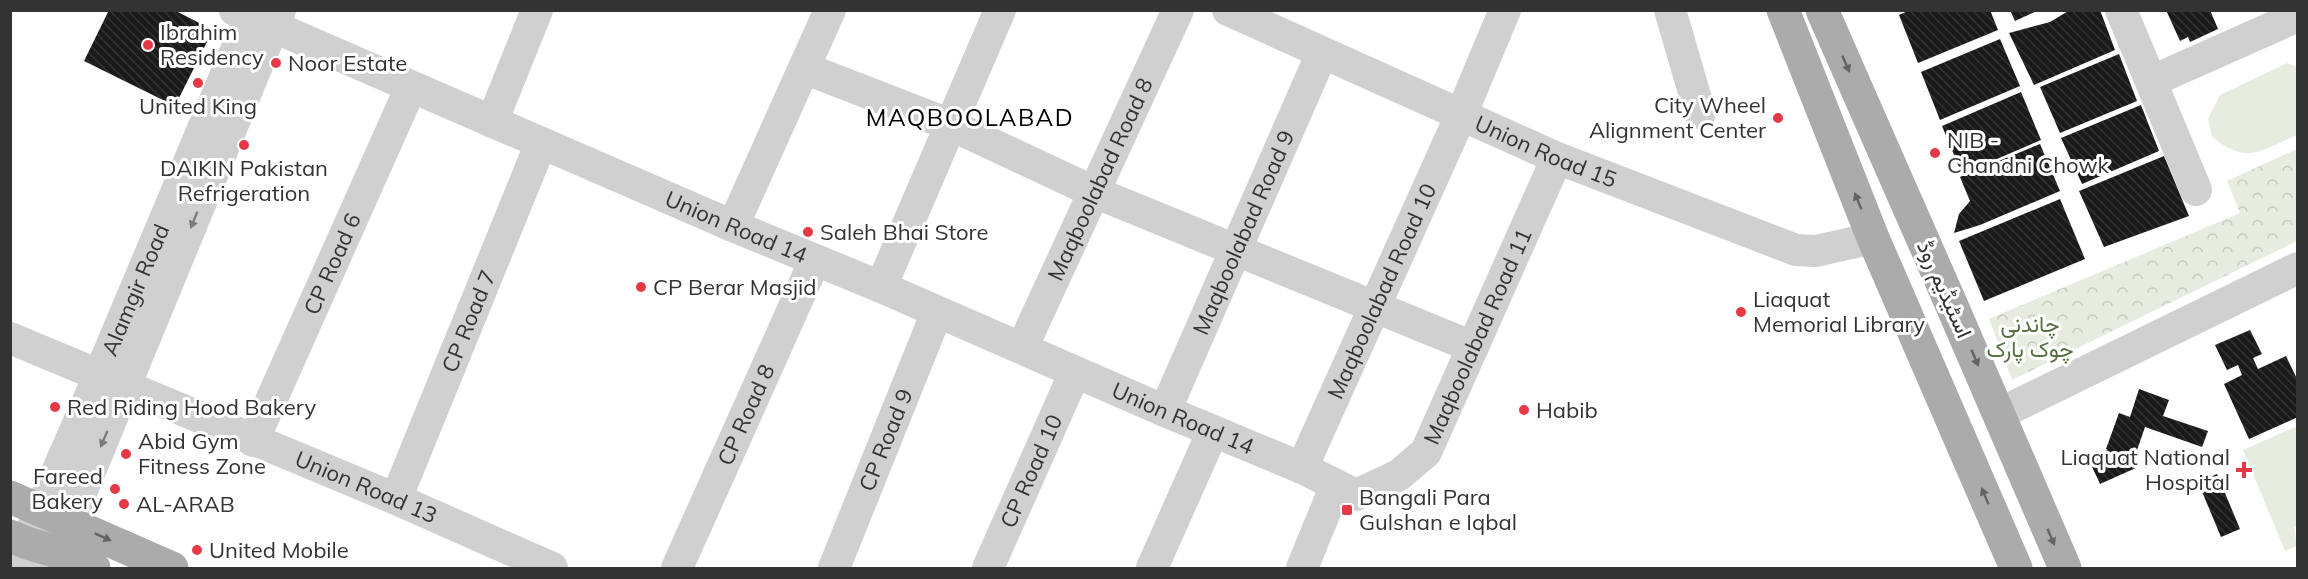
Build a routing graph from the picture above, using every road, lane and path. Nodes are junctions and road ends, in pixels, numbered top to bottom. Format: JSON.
{"nodes":[{"id":1,"x":537,"y":10,"type":"edge"},
{"id":2,"x":830,"y":10,"type":"edge"},
{"id":3,"x":1000,"y":10,"type":"edge"},
{"id":4,"x":1178,"y":10,"type":"edge"},
{"id":5,"x":1228,"y":10,"type":"edge"},
{"id":6,"x":1504,"y":10,"type":"edge"},
{"id":7,"x":1670,"y":10,"type":"edge"},
{"id":8,"x":1782,"y":10,"type":"edge"},
{"id":9,"x":1822,"y":10,"type":"edge"},
{"id":10,"x":2121,"y":10,"type":"edge"},
{"id":11,"x":258,"y":15,"type":"edge"},
{"id":12,"x":2298,"y":16,"type":"edge"},
{"id":13,"x":1322,"y":53,"type":"junction"},
{"id":14,"x":804,"y":68,"type":"junction"},
{"id":15,"x":2151,"y":81,"type":"junction"},
{"id":16,"x":411,"y":87,"type":"junction"},
{"id":17,"x":1700,"y":113,"type":"dead end"},
{"id":18,"x":1461,"y":115,"type":"junction"},
{"id":19,"x":492,"y":122,"type":"junction"},
{"id":20,"x":951,"y":125,"type":"junction"},
{"id":21,"x":541,"y":143,"type":"junction"},
{"id":22,"x":1557,"y":158,"type":"junction"},
{"id":23,"x":2196,"y":190,"type":"dead end"},
{"id":24,"x":1094,"y":192,"type":"junction"},
{"id":25,"x":733,"y":226,"type":"junction"},
{"id":26,"x":1873,"y":238,"type":"junction"},
{"id":27,"x":1237,"y":249,"type":"junction"},
{"id":28,"x":815,"y":260,"type":"junction"},
{"id":29,"x":2298,"y":268,"type":"edge"},
{"id":30,"x":881,"y":287,"type":"junction"},
{"id":31,"x":1374,"y":307,"type":"junction"},
{"id":32,"x":937,"y":312,"type":"junction"},
{"id":33,"x":10,"y":338,"type":"edge"},
{"id":34,"x":1473,"y":346,"type":"junction"},
{"id":35,"x":1022,"y":348,"type":"junction"},
{"id":36,"x":1075,"y":372,"type":"junction"},
{"id":37,"x":112,"y":381,"type":"junction"},
{"id":38,"x":1165,"y":411,"type":"junction"},
{"id":39,"x":1999,"y":414,"type":"junction"},
{"id":40,"x":1213,"y":431,"type":"junction"},
{"id":41,"x":253,"y":441,"type":"junction"},
{"id":42,"x":1302,"y":468,"type":"junction"},
{"id":43,"x":1336,"y":485,"type":"junction"},
{"id":44,"x":396,"y":499,"type":"junction"},
{"id":45,"x":40,"y":509,"type":"edge"},
{"id":46,"x":30,"y":554,"type":"edge"},
{"id":47,"x":94,"y":568,"type":"edge"},
{"id":48,"x":172,"y":568,"type":"edge"},
{"id":49,"x":552,"y":568,"type":"edge"},
{"id":50,"x":677,"y":568,"type":"edge"},
{"id":51,"x":834,"y":568,"type":"edge"},
{"id":52,"x":988,"y":568,"type":"edge"},
{"id":53,"x":1152,"y":568,"type":"edge"},
{"id":54,"x":1302,"y":568,"type":"edge"},
{"id":55,"x":2016,"y":568,"type":"edge"},
{"id":56,"x":2065,"y":568,"type":"edge"}],
"edges":[{"from":1,"to":19,"type":"street"},
{"from":2,"to":14,"type":"street"},
{"from":3,"to":20,"type":"street"},
{"from":4,"to":24,"type":"street","name":"Maqboolabad Road 8"},
{"from":5,"to":13,"type":"street","name":"Union Road 15"},
{"from":6,"to":18,"type":"street","name":"Maqboolabad Road 10"},
{"from":7,"to":17,"type":"street"},
{"from":26,"to":8,"type":"main road","name":"اسٹیڈیم روڈ","one_way":true},
{"from":9,"to":39,"type":"main road","name":"اسٹیڈیم روڈ","one_way":true},
{"from":10,"to":15,"type":"street"},
{"from":11,"to":16,"type":"street","name":"Union Road 14"},
{"from":11,"to":37,"type":"street","name":"Alamgir Road"},
{"from":12,"to":15,"type":"street"},
{"from":13,"to":18,"type":"street","name":"Union Road 15"},
{"from":13,"to":27,"type":"street","name":"Maqboolabad Road 9"},
{"from":14,"to":20,"type":"street"},
{"from":14,"to":25,"type":"street"},
{"from":15,"to":23,"type":"street"},
{"from":16,"to":19,"type":"street","name":"Union Road 14"},
{"from":16,"to":41,"type":"street","name":"CP Road 6"},
{"from":18,"to":22,"type":"street","name":"Union Road 15"},
{"from":18,"to":31,"type":"street","name":"Maqboolabad Road 10"},
{"from":19,"to":21,"type":"street","name":"Union Road 14"},
{"from":20,"to":24,"type":"street"},
{"from":20,"to":30,"type":"street"},
{"from":21,"to":25,"type":"street","name":"Union Road 14"},
{"from":21,"to":44,"type":"street","name":"CP Road 7"},
{"from":22,"to":26,"type":"street","name":"Union Road 15"},
{"from":22,"to":34,"type":"street","name":"Maqboolabad Road 11"},
{"from":24,"to":27,"type":"street"},
{"from":24,"to":35,"type":"street","name":"Maqboolabad Road 8"},
{"from":25,"to":28,"type":"street","name":"Union Road 14"},
{"from":55,"to":26,"type":"main road","name":"اسٹیڈیم روڈ","one_way":true},
{"from":27,"to":31,"type":"street"},
{"from":27,"to":38,"type":"street","name":"Maqboolabad Road 9"},
{"from":28,"to":30,"type":"street","name":"Union Road 14"},
{"from":28,"to":50,"type":"street","name":"CP Road 8"},
{"from":29,"to":39,"type":"street"},
{"from":30,"to":32,"type":"street","name":"Union Road 14"},
{"from":31,"to":34,"type":"street"},
{"from":31,"to":42,"type":"street","name":"Maqboolabad Road 10"},
{"from":32,"to":35,"type":"street","name":"Union Road 14"},
{"from":32,"to":51,"type":"street","name":"CP Road 9"},
{"from":33,"to":37,"type":"street","name":"Union Road 13"},
{"from":34,"to":43,"type":"street","name":"Maqboolabad Road 11"},
{"from":35,"to":36,"type":"street","name":"Union Road 14"},
{"from":36,"to":38,"type":"street","name":"Union Road 14"},
{"from":36,"to":52,"type":"street","name":"CP Road 10"},
{"from":37,"to":41,"type":"street","name":"Union Road 13"},
{"from":37,"to":45,"type":"street","name":"Alamgir Road"},
{"from":38,"to":40,"type":"street","name":"Union Road 14"},
{"from":39,"to":56,"type":"main road","name":"اسٹیڈیم روڈ","one_way":true},
{"from":40,"to":42,"type":"street","name":"Union Road 14"},
{"from":40,"to":53,"type":"street"},
{"from":41,"to":44,"type":"street","name":"Union Road 13"},
{"from":42,"to":43,"type":"street","name":"Union Road 14"},
{"from":43,"to":54,"type":"street"},
{"from":44,"to":49,"type":"street","name":"Union Road 13"},
{"from":45,"to":46,"type":"street","name":"Alamgir Road"},
{"from":45,"to":48,"type":"main road","one_way":true},
{"from":46,"to":47,"type":"main road"}]}
